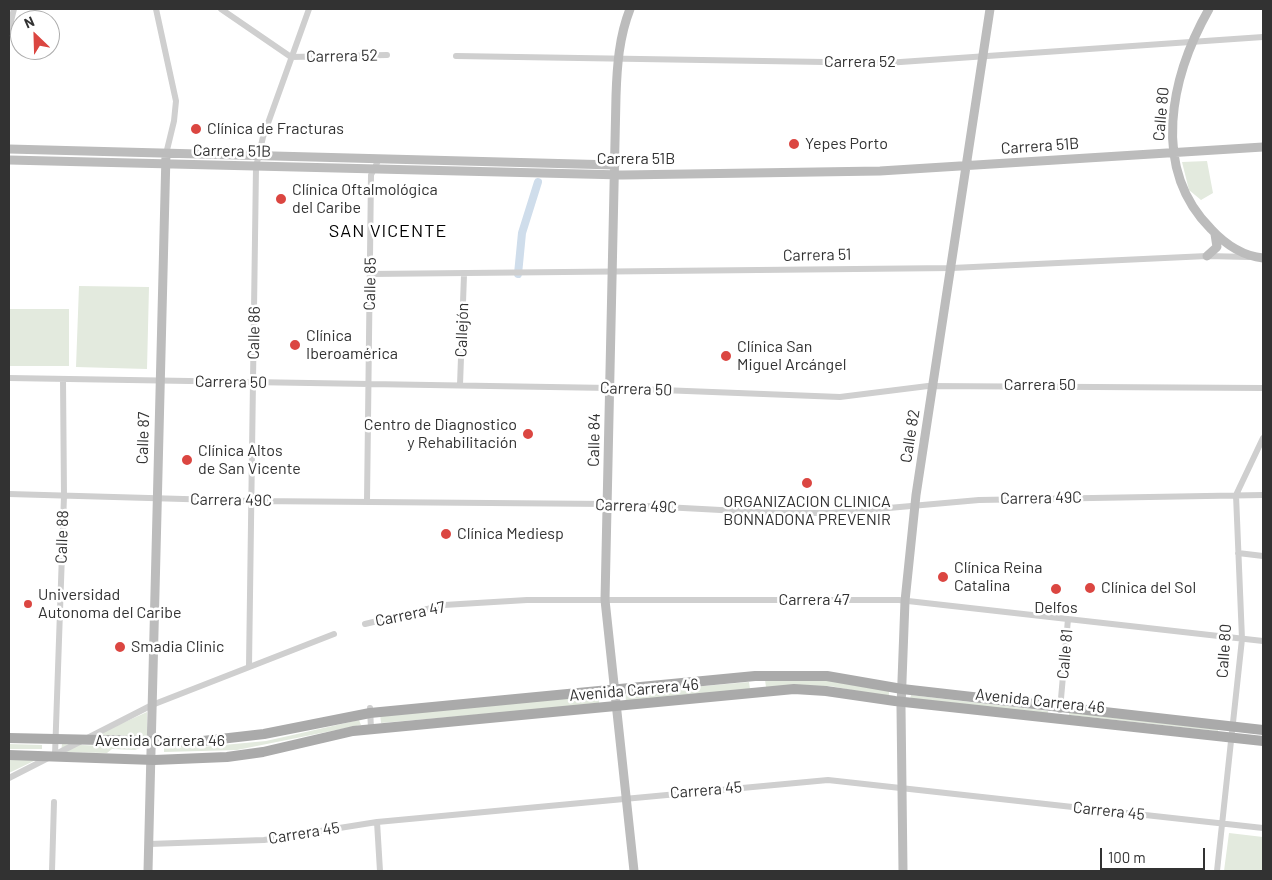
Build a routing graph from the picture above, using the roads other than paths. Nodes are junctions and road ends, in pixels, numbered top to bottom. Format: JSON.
{"nodes":[{"id":1,"x":14,"y":9,"type":"edge"},
{"id":2,"x":156,"y":9,"type":"edge"},
{"id":3,"x":221,"y":9,"type":"edge"},
{"id":4,"x":309,"y":9,"type":"edge"},
{"id":5,"x":630,"y":9,"type":"edge"},
{"id":6,"x":990,"y":9,"type":"edge"},
{"id":7,"x":1208,"y":9,"type":"edge"},
{"id":8,"x":9,"y":29,"type":"edge"},
{"id":9,"x":1263,"y":37,"type":"edge"},
{"id":10,"x":1194,"y":41,"type":"junction"},
{"id":11,"x":387,"y":55,"type":"dead end"},
{"id":12,"x":456,"y":56,"type":"dead end"},
{"id":13,"x":983,"y":56,"type":"junction"},
{"id":14,"x":291,"y":57,"type":"junction"},
{"id":15,"x":618,"y":60,"type":"junction"},
{"id":16,"x":1263,"y":147,"type":"edge"},
{"id":17,"x":9,"y":149,"type":"edge"},
{"id":18,"x":1173,"y":152,"type":"junction"},
{"id":19,"x":166,"y":154,"type":"junction"},
{"id":20,"x":258,"y":156,"type":"junction"},
{"id":21,"x":379,"y":159,"type":"junction"},
{"id":22,"x":9,"y":160,"type":"edge"},
{"id":23,"x":615,"y":164,"type":"junction"},
{"id":24,"x":165,"y":165,"type":"junction"},
{"id":25,"x":968,"y":166,"type":"junction"},
{"id":26,"x":256,"y":167,"type":"junction"},
{"id":27,"x":374,"y":170,"type":"junction"},
{"id":28,"x":614,"y":175,"type":"junction"},
{"id":29,"x":1215,"y":233,"type":"junction"},
{"id":30,"x":1207,"y":256,"type":"junction"},
{"id":31,"x":1251,"y":257,"type":"junction"},
{"id":32,"x":1263,"y":258,"type":"edge"},
{"id":33,"x":952,"y":268,"type":"junction"},
{"id":34,"x":613,"y":273,"type":"junction"},
{"id":35,"x":370,"y":274,"type":"junction"},
{"id":36,"x":464,"y":275,"type":"junction"},
{"id":37,"x":9,"y":378,"type":"edge"},
{"id":38,"x":63,"y":379,"type":"junction"},
{"id":39,"x":160,"y":381,"type":"junction"},
{"id":40,"x":253,"y":383,"type":"junction"},
{"id":41,"x":368,"y":384,"type":"junction"},
{"id":42,"x":460,"y":384,"type":"junction"},
{"id":43,"x":933,"y":386,"type":"junction"},
{"id":44,"x":610,"y":388,"type":"junction"},
{"id":45,"x":1263,"y":388,"type":"edge"},
{"id":46,"x":1263,"y":438,"type":"edge"},
{"id":47,"x":9,"y":494,"type":"edge"},
{"id":48,"x":1236,"y":495,"type":"junction"},
{"id":49,"x":1263,"y":495,"type":"edge"},
{"id":50,"x":64,"y":496,"type":"junction"},
{"id":51,"x":157,"y":499,"type":"junction"},
{"id":52,"x":253,"y":501,"type":"junction"},
{"id":53,"x":367,"y":501,"type":"junction"},
{"id":54,"x":608,"y":504,"type":"junction"},
{"id":55,"x":915,"y":505,"type":"junction"},
{"id":56,"x":1238,"y":553,"type":"junction"},
{"id":57,"x":1263,"y":556,"type":"edge"},
{"id":58,"x":605,"y":600,"type":"junction"},
{"id":59,"x":905,"y":601,"type":"junction"},
{"id":60,"x":1068,"y":619,"type":"junction"},
{"id":61,"x":365,"y":624,"type":"dead end"},
{"id":62,"x":334,"y":634,"type":"dead end"},
{"id":63,"x":1242,"y":639,"type":"junction"},
{"id":64,"x":1263,"y":641,"type":"edge"},
{"id":65,"x":249,"y":666,"type":"junction"},
{"id":66,"x":755,"y":676,"type":"junction"},
{"id":67,"x":902,"y":689,"type":"junction"},
{"id":68,"x":614,"y":690,"type":"junction"},
{"id":69,"x":756,"y":693,"type":"junction"},
{"id":70,"x":901,"y":702,"type":"junction"},
{"id":71,"x":152,"y":705,"type":"junction"},
{"id":72,"x":616,"y":707,"type":"junction"},
{"id":73,"x":1060,"y":707,"type":"junction"},
{"id":74,"x":370,"y":710,"type":"junction"},
{"id":75,"x":1059,"y":718,"type":"junction"},
{"id":76,"x":371,"y":729,"type":"junction"},
{"id":77,"x":1263,"y":730,"type":"edge"},
{"id":78,"x":1231,"y":732,"type":"junction"},
{"id":79,"x":9,"y":738,"type":"edge"},
{"id":80,"x":55,"y":739,"type":"junction"},
{"id":81,"x":81,"y":739,"type":"junction"},
{"id":82,"x":1263,"y":740,"type":"edge"},
{"id":83,"x":151,"y":741,"type":"junction"},
{"id":84,"x":9,"y":755,"type":"edge"},
{"id":85,"x":55,"y":755,"type":"junction"},
{"id":86,"x":151,"y":759,"type":"junction"},
{"id":87,"x":9,"y":778,"type":"edge"},
{"id":88,"x":900,"y":788,"type":"junction"},
{"id":89,"x":626,"y":797,"type":"junction"},
{"id":90,"x":54,"y":802,"type":"dead end"},
{"id":91,"x":377,"y":822,"type":"junction"},
{"id":92,"x":1222,"y":823,"type":"junction"},
{"id":93,"x":1263,"y":828,"type":"edge"},
{"id":94,"x":149,"y":844,"type":"junction"},
{"id":95,"x":52,"y":871,"type":"edge"},
{"id":96,"x":148,"y":871,"type":"edge"},
{"id":97,"x":380,"y":871,"type":"edge"},
{"id":98,"x":634,"y":871,"type":"edge"},
{"id":99,"x":903,"y":871,"type":"edge"},
{"id":100,"x":1217,"y":871,"type":"edge"}],
"edges":[{"from":1,"to":8,"type":"street"},
{"from":2,"to":19,"type":"street","name":"Calle 87"},
{"from":3,"to":14,"type":"street","name":"Carrera 52"},
{"from":4,"to":14,"type":"street","name":"Calle 86"},
{"from":5,"to":15,"type":"main road","name":"Calle 84"},
{"from":6,"to":13,"type":"main road","name":"Calle 82"},
{"from":7,"to":10,"type":"main road","name":"Calle 80"},
{"from":9,"to":10,"type":"street","name":"Carrera 52"},
{"from":10,"to":13,"type":"street","name":"Carrera 52"},
{"from":10,"to":18,"type":"main road","name":"Calle 80"},
{"from":11,"to":14,"type":"street","name":"Carrera 52"},
{"from":12,"to":15,"type":"street","name":"Carrera 52"},
{"from":13,"to":15,"type":"street","name":"Carrera 52"},
{"from":13,"to":25,"type":"main road","name":"Calle 82"},
{"from":14,"to":20,"type":"street","name":"Calle 86"},
{"from":15,"to":23,"type":"main road","name":"Calle 84"},
{"from":16,"to":18,"type":"main road","name":"Carrera 51B"},
{"from":17,"to":19,"type":"main road","name":"Carrera 51B"},
{"from":18,"to":25,"type":"main road","name":"Carrera 51B"},
{"from":18,"to":29,"type":"main road","name":"Calle 80"},
{"from":19,"to":20,"type":"main road","name":"Carrera 51B"},
{"from":19,"to":24,"type":"main road","name":"Calle 87"},
{"from":20,"to":21,"type":"main road","name":"Carrera 51B"},
{"from":20,"to":26,"type":"street","name":"Calle 86"},
{"from":21,"to":23,"type":"main road","name":"Carrera 51B"},
{"from":21,"to":27,"type":"street","name":"Calle 85"},
{"from":22,"to":24,"type":"main road","name":"Carrera 51B"},
{"from":23,"to":28,"type":"main road","name":"Calle 84"},
{"from":24,"to":26,"type":"main road","name":"Carrera 51B"},
{"from":24,"to":39,"type":"main road","name":"Calle 87"},
{"from":25,"to":28,"type":"main road","name":"Carrera 51B"},
{"from":25,"to":33,"type":"main road","name":"Calle 82"},
{"from":26,"to":27,"type":"main road","name":"Carrera 51B"},
{"from":26,"to":40,"type":"street","name":"Calle 86"},
{"from":27,"to":28,"type":"main road","name":"Carrera 51B"},
{"from":27,"to":35,"type":"street","name":"Calle 85"},
{"from":28,"to":34,"type":"main road","name":"Calle 84"},
{"from":29,"to":30,"type":"main road"},
{"from":29,"to":31,"type":"main road","name":"Calle 80"},
{"from":30,"to":31,"type":"street","name":"Carrera 51"},
{"from":30,"to":33,"type":"street","name":"Carrera 51"},
{"from":31,"to":32,"type":"main road","name":"Carrera 51"},
{"from":33,"to":34,"type":"street","name":"Carrera 51"},
{"from":33,"to":43,"type":"main road","name":"Calle 82"},
{"from":34,"to":36,"type":"street","name":"Carrera 51"},
{"from":34,"to":44,"type":"main road","name":"Calle 84"},
{"from":35,"to":36,"type":"street","name":"Carrera 51"},
{"from":35,"to":41,"type":"street","name":"Calle 85"},
{"from":36,"to":42,"type":"street","name":"Callejón"},
{"from":37,"to":38,"type":"street","name":"Carrera 50"},
{"from":38,"to":39,"type":"street","name":"Carrera 50"},
{"from":38,"to":50,"type":"street","name":"Calle 88"},
{"from":39,"to":40,"type":"street","name":"Carrera 50"},
{"from":39,"to":51,"type":"main road","name":"Calle 87"},
{"from":40,"to":41,"type":"street","name":"Carrera 50"},
{"from":40,"to":52,"type":"street","name":"Calle 86"},
{"from":41,"to":42,"type":"street","name":"Carrera 50"},
{"from":41,"to":53,"type":"street","name":"Calle 85"},
{"from":42,"to":44,"type":"street","name":"Carrera 50"},
{"from":43,"to":44,"type":"street","name":"Carrera 50"},
{"from":43,"to":45,"type":"street","name":"Carrera 50"},
{"from":43,"to":55,"type":"main road","name":"Calle 82"},
{"from":44,"to":54,"type":"main road","name":"Calle 84"},
{"from":46,"to":48,"type":"street","name":"Calle 80"},
{"from":47,"to":50,"type":"street","name":"Carrera 49C"},
{"from":48,"to":49,"type":"street","name":"Carrera 49C"},
{"from":48,"to":55,"type":"street","name":"Carrera 49C"},
{"from":48,"to":56,"type":"street","name":"Calle 80"},
{"from":50,"to":51,"type":"street","name":"Carrera 49C"},
{"from":50,"to":80,"type":"street","name":"Calle 88"},
{"from":51,"to":52,"type":"street","name":"Carrera 49C"},
{"from":51,"to":71,"type":"main road","name":"Calle 87"},
{"from":52,"to":53,"type":"street","name":"Carrera 49C"},
{"from":52,"to":65,"type":"street","name":"Calle 86"},
{"from":53,"to":54,"type":"street","name":"Carrera 49C"},
{"from":54,"to":55,"type":"street","name":"Carrera 49C"},
{"from":54,"to":58,"type":"main road","name":"Calle 84"},
{"from":55,"to":59,"type":"main road","name":"Calle 82"},
{"from":56,"to":57,"type":"street"},
{"from":56,"to":63,"type":"street","name":"Calle 80"},
{"from":58,"to":59,"type":"street","name":"Carrera 47"},
{"from":58,"to":61,"type":"street","name":"Carrera 47"},
{"from":58,"to":68,"type":"main road","name":"Calle 84"},
{"from":59,"to":60,"type":"street","name":"Carrera 47"},
{"from":59,"to":67,"type":"main road","name":"Calle 82"},
{"from":60,"to":63,"type":"street","name":"Carrera 47"},
{"from":60,"to":73,"type":"street","name":"Calle 81"},
{"from":62,"to":65,"type":"street"},
{"from":63,"to":64,"type":"street","name":"Carrera 47"},
{"from":63,"to":78,"type":"street","name":"Calle 80"},
{"from":65,"to":71,"type":"street"},
{"from":66,"to":67,"type":"main road","name":"Avenida Carrera 46"},
{"from":66,"to":68,"type":"main road","name":"Avenida Carrera 46"},
{"from":66,"to":69,"type":"main road"},
{"from":67,"to":70,"type":"main road","name":"Calle 82"},
{"from":67,"to":73,"type":"main road","name":"Avenida Carrera 46"},
{"from":68,"to":72,"type":"main road","name":"Calle 84"},
{"from":68,"to":74,"type":"main road","name":"Avenida Carrera 46"},
{"from":69,"to":70,"type":"main road","name":"Avenida Carrera 46"},
{"from":69,"to":72,"type":"main road","name":"Avenida Carrera 46"},
{"from":70,"to":75,"type":"main road","name":"Avenida Carrera 46"},
{"from":70,"to":88,"type":"main road","name":"Calle 82"},
{"from":71,"to":81,"type":"street"},
{"from":71,"to":83,"type":"main road","name":"Calle 87"},
{"from":72,"to":76,"type":"main road","name":"Avenida Carrera 46"},
{"from":72,"to":89,"type":"main road","name":"Calle 84"},
{"from":73,"to":75,"type":"street","name":"Calle 81"},
{"from":73,"to":78,"type":"main road","name":"Avenida Carrera 46"},
{"from":74,"to":76,"type":"street"},
{"from":74,"to":83,"type":"main road","name":"Avenida Carrera 46"},
{"from":75,"to":78,"type":"main road","name":"Avenida Carrera 46"},
{"from":76,"to":86,"type":"main road","name":"Avenida Carrera 46"},
{"from":77,"to":78,"type":"main road","name":"Avenida Carrera 46"},
{"from":78,"to":82,"type":"main road","name":"Avenida Carrera 46"},
{"from":78,"to":92,"type":"street","name":"Calle 80"},
{"from":79,"to":80,"type":"main road","name":"Avenida Carrera 46"},
{"from":80,"to":81,"type":"main road","name":"Avenida Carrera 46"},
{"from":80,"to":85,"type":"street","name":"Calle 88"},
{"from":81,"to":83,"type":"main road","name":"Avenida Carrera 46"},
{"from":81,"to":85,"type":"street"},
{"from":83,"to":86,"type":"main road","name":"Calle 87"},
{"from":84,"to":85,"type":"main road","name":"Avenida Carrera 46"},
{"from":85,"to":86,"type":"main road","name":"Avenida Carrera 46"},
{"from":85,"to":87,"type":"street"},
{"from":86,"to":94,"type":"main road","name":"Calle 87"},
{"from":88,"to":89,"type":"street","name":"Carrera 45"},
{"from":88,"to":92,"type":"street","name":"Carrera 45"},
{"from":88,"to":99,"type":"main road","name":"Calle 82"},
{"from":89,"to":91,"type":"street","name":"Carrera 45"},
{"from":89,"to":98,"type":"main road","name":"Calle 84"},
{"from":90,"to":95,"type":"street"},
{"from":91,"to":94,"type":"street","name":"Carrera 45"},
{"from":91,"to":97,"type":"street"},
{"from":92,"to":93,"type":"street","name":"Carrera 45"},
{"from":92,"to":100,"type":"street","name":"Calle 80"},
{"from":94,"to":96,"type":"main road","name":"Calle 87"}]}
